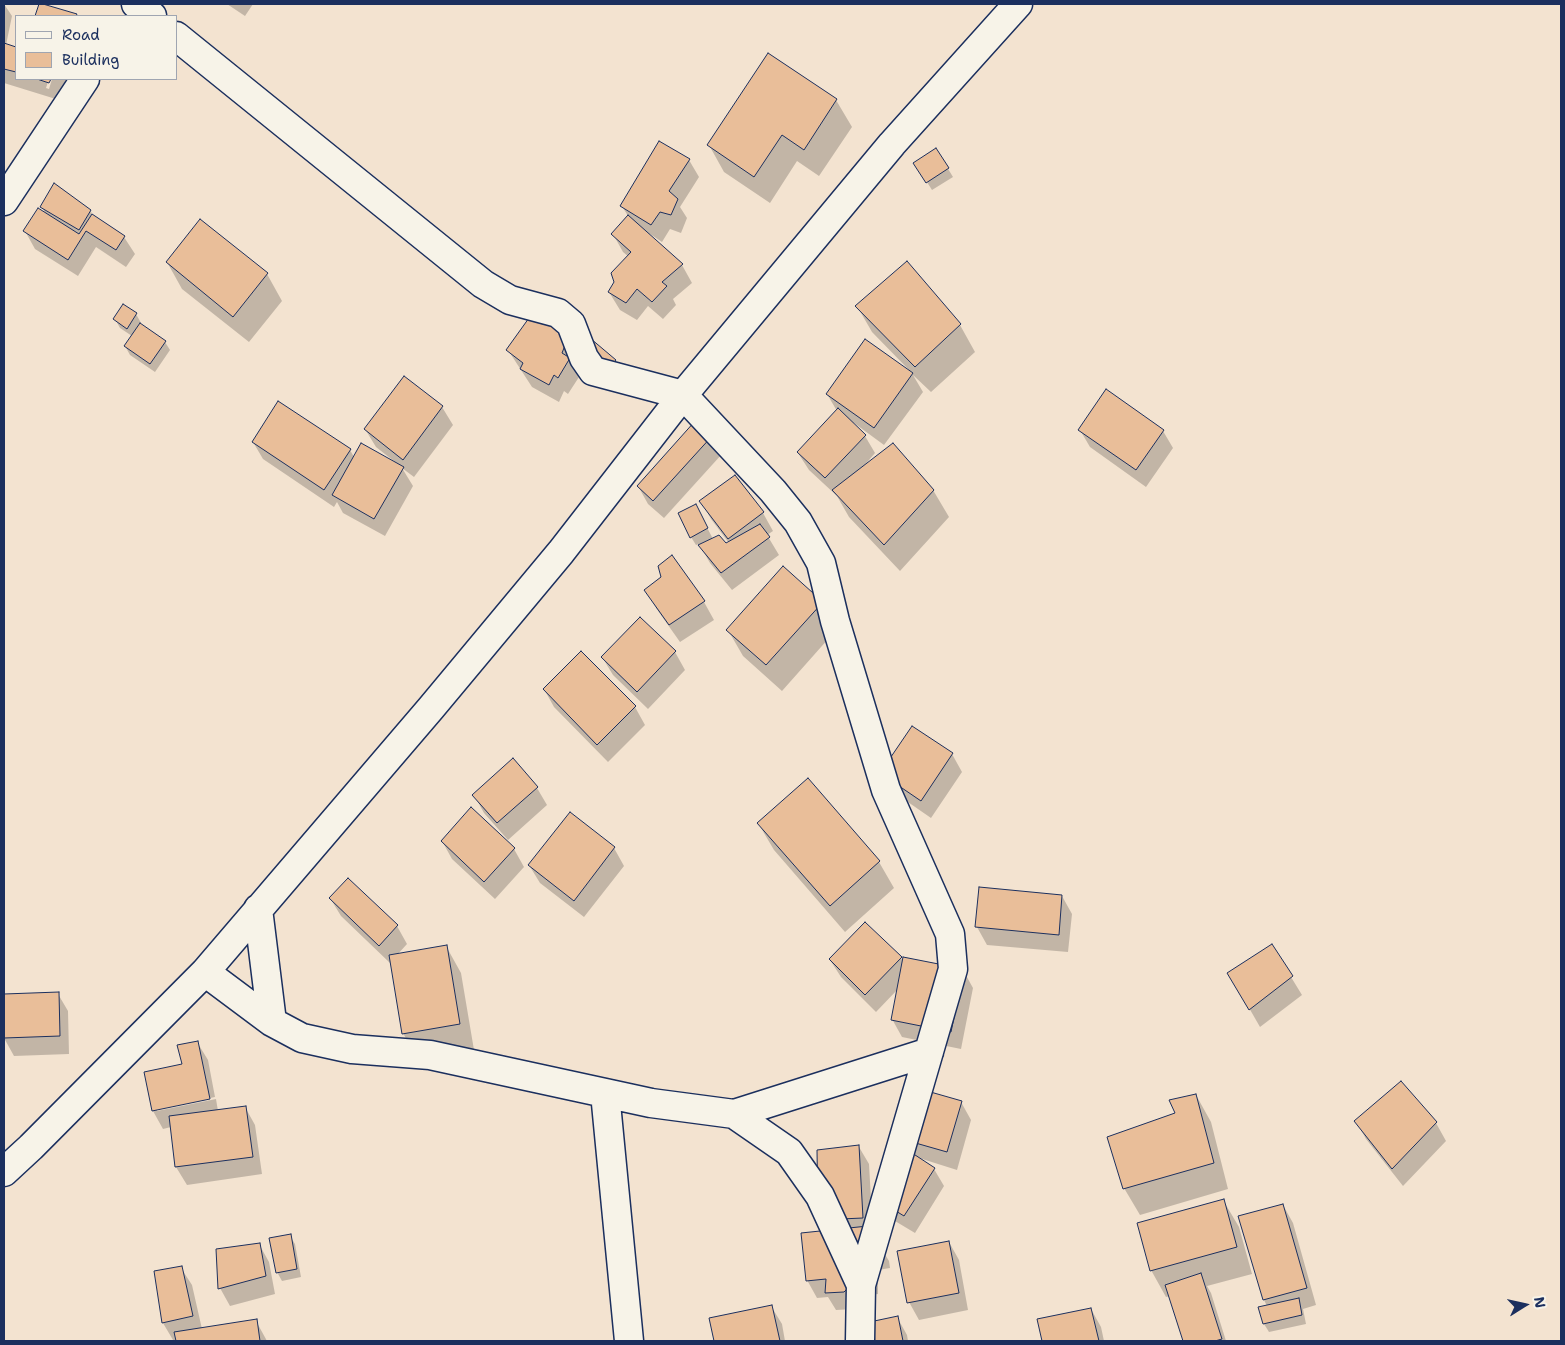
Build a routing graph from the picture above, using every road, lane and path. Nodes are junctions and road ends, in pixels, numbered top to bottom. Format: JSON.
{"nodes":[{"id":1,"x":136,"y":4,"type":"edge"},
{"id":2,"x":1018,"y":4,"type":"edge"},
{"id":3,"x":128,"y":15,"type":"edge"},
{"id":4,"x":151,"y":15,"type":"edge"},
{"id":5,"x":178,"y":38,"type":"edge"},
{"id":6,"x":84,"y":80,"type":"edge"},
{"id":7,"x":4,"y":201,"type":"edge"},
{"id":8,"x":683,"y":394,"type":"junction"},
{"id":9,"x":258,"y":909,"type":"junction"},
{"id":10,"x":205,"y":972,"type":"junction"},
{"id":11,"x":272,"y":1022,"type":"junction"},
{"id":12,"x":929,"y":1052,"type":"junction"},
{"id":13,"x":605,"y":1093,"type":"junction"},
{"id":14,"x":734,"y":1114,"type":"junction"},
{"id":15,"x":4,"y":1172,"type":"edge"},
{"id":16,"x":861,"y":1285,"type":"junction"},
{"id":17,"x":629,"y":1341,"type":"edge"},
{"id":18,"x":860,"y":1341,"type":"edge"}],
"edges":[{"from":1,"to":3,"type":"street"},
{"from":1,"to":4,"type":"street"},
{"from":2,"to":8,"type":"street"},
{"from":5,"to":8,"type":"street"},
{"from":6,"to":7,"type":"street"},
{"from":8,"to":9,"type":"street"},
{"from":8,"to":12,"type":"street"},
{"from":9,"to":10,"type":"street"},
{"from":9,"to":11,"type":"street"},
{"from":10,"to":11,"type":"street"},
{"from":10,"to":15,"type":"street"},
{"from":11,"to":13,"type":"street"},
{"from":12,"to":14,"type":"street"},
{"from":12,"to":16,"type":"street"},
{"from":13,"to":14,"type":"street"},
{"from":13,"to":17,"type":"street"},
{"from":14,"to":16,"type":"street"},
{"from":16,"to":18,"type":"street"}]}
